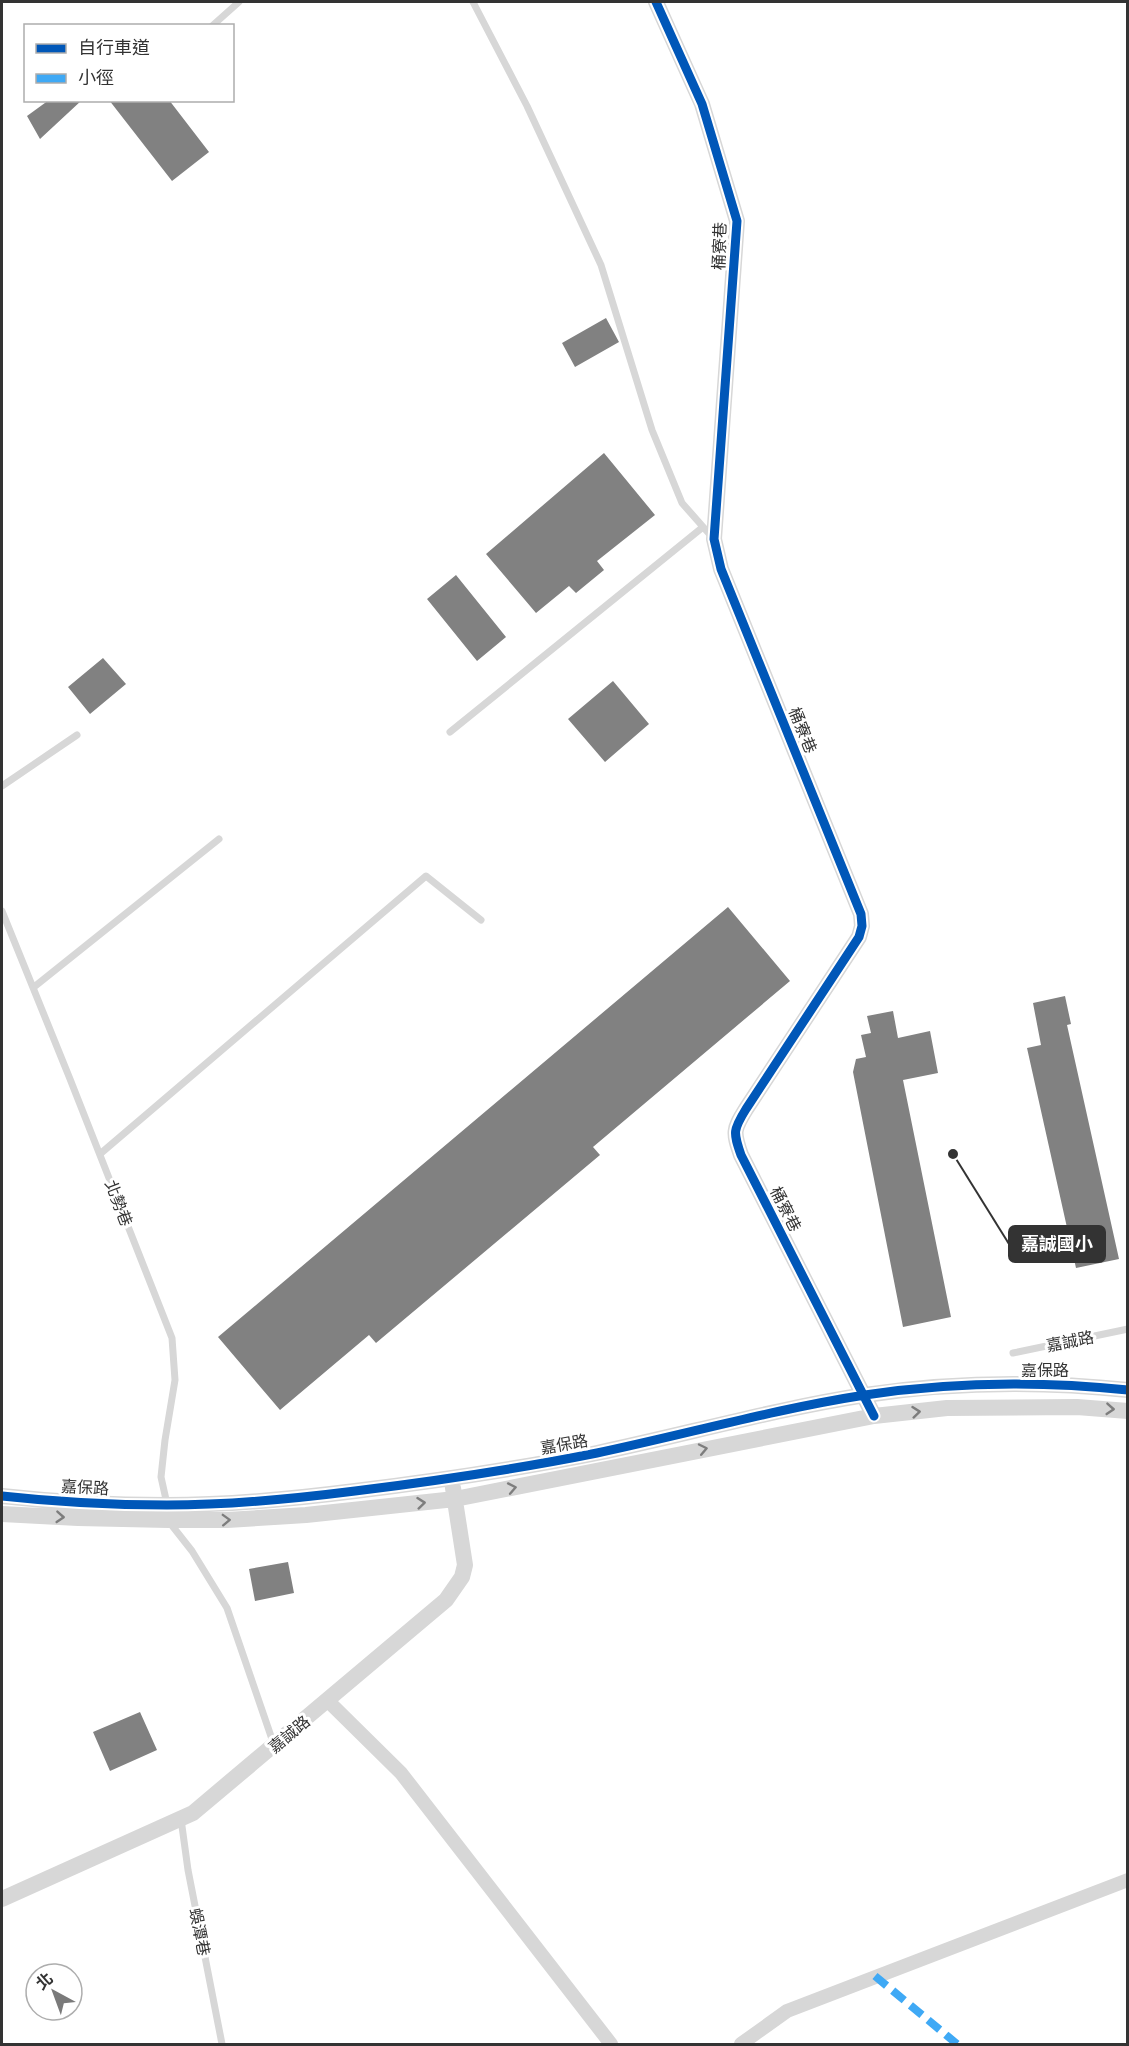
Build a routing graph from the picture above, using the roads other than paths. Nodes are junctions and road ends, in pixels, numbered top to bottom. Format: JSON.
{"nodes":[{"id":1,"x":239,"y":2,"type":"edge"},
{"id":2,"x":473,"y":2,"type":"edge"},
{"id":3,"x":656,"y":2,"type":"edge"},
{"id":4,"x":214,"y":24,"type":"edge"},
{"id":5,"x":708,"y":533,"type":"junction"},
{"id":6,"x":450,"y":732,"type":"dead end"},
{"id":7,"x":76,"y":735,"type":"dead end"},
{"id":8,"x":2,"y":786,"type":"edge"},
{"id":9,"x":219,"y":839,"type":"dead end"},
{"id":10,"x":2,"y":911,"type":"edge"},
{"id":11,"x":481,"y":920,"type":"dead end"},
{"id":12,"x":34,"y":987,"type":"junction"},
{"id":13,"x":100,"y":1154,"type":"junction"},
{"id":14,"x":1128,"y":1329,"type":"edge"},
{"id":15,"x":1013,"y":1353,"type":"dead end"},
{"id":16,"x":1128,"y":1390,"type":"edge"},
{"id":17,"x":864,"y":1395,"type":"junction"},
{"id":18,"x":1128,"y":1411,"type":"edge"},
{"id":19,"x":874,"y":1416,"type":"junction"},
{"id":20,"x":452,"y":1479,"type":"junction"},
{"id":21,"x":2,"y":1496,"type":"edge"},
{"id":22,"x":454,"y":1499,"type":"junction"},
{"id":23,"x":168,"y":1513,"type":"junction"},
{"id":24,"x":2,"y":1514,"type":"edge"},
{"id":25,"x":328,"y":1701,"type":"junction"},
{"id":26,"x":274,"y":1746,"type":"junction"},
{"id":27,"x":181,"y":1819,"type":"junction"},
{"id":28,"x":1128,"y":1880,"type":"edge"},
{"id":29,"x":2,"y":1899,"type":"edge"},
{"id":30,"x":222,"y":2044,"type":"edge"},
{"id":31,"x":611,"y":2044,"type":"edge"},
{"id":32,"x":741,"y":2044,"type":"edge"}],
"edges":[{"from":1,"to":4,"type":"lane"},
{"from":2,"to":5,"type":"lane"},
{"from":3,"to":5,"type":"street","name":"桶寮巷"},
{"from":5,"to":6,"type":"lane"},
{"from":5,"to":17,"type":"street","name":"桶寮巷"},
{"from":7,"to":8,"type":"lane"},
{"from":9,"to":12,"type":"lane"},
{"from":10,"to":12,"type":"lane","name":"北勢巷"},
{"from":11,"to":13,"type":"lane"},
{"from":12,"to":13,"type":"lane","name":"北勢巷"},
{"from":13,"to":23,"type":"lane","name":"北勢巷"},
{"from":14,"to":15,"type":"lane","name":"嘉誠路"},
{"from":16,"to":17,"type":"street","name":"嘉保路"},
{"from":17,"to":19,"type":"street","name":"桶寮巷"},
{"from":17,"to":20,"type":"street","name":"嘉保路"},
{"from":19,"to":18,"type":"street","name":"嘉保路","one_way":true},
{"from":22,"to":19,"type":"street","name":"嘉保路","one_way":true},
{"from":20,"to":22,"type":"street","name":"嘉誠路"},
{"from":20,"to":23,"type":"street","name":"嘉保路"},
{"from":21,"to":23,"type":"street","name":"嘉保路"},
{"from":23,"to":22,"type":"street","name":"嘉保路","one_way":true},
{"from":22,"to":25,"type":"street","name":"嘉誠路"},
{"from":24,"to":23,"type":"street","name":"嘉保路","one_way":true},
{"from":23,"to":26,"type":"lane"},
{"from":25,"to":26,"type":"street","name":"嘉誠路"},
{"from":25,"to":31,"type":"street"},
{"from":26,"to":27,"type":"street","name":"嘉誠路"},
{"from":27,"to":29,"type":"street","name":"嘉誠路"},
{"from":27,"to":30,"type":"lane","name":"蜈潭巷"},
{"from":28,"to":32,"type":"street"}]}
